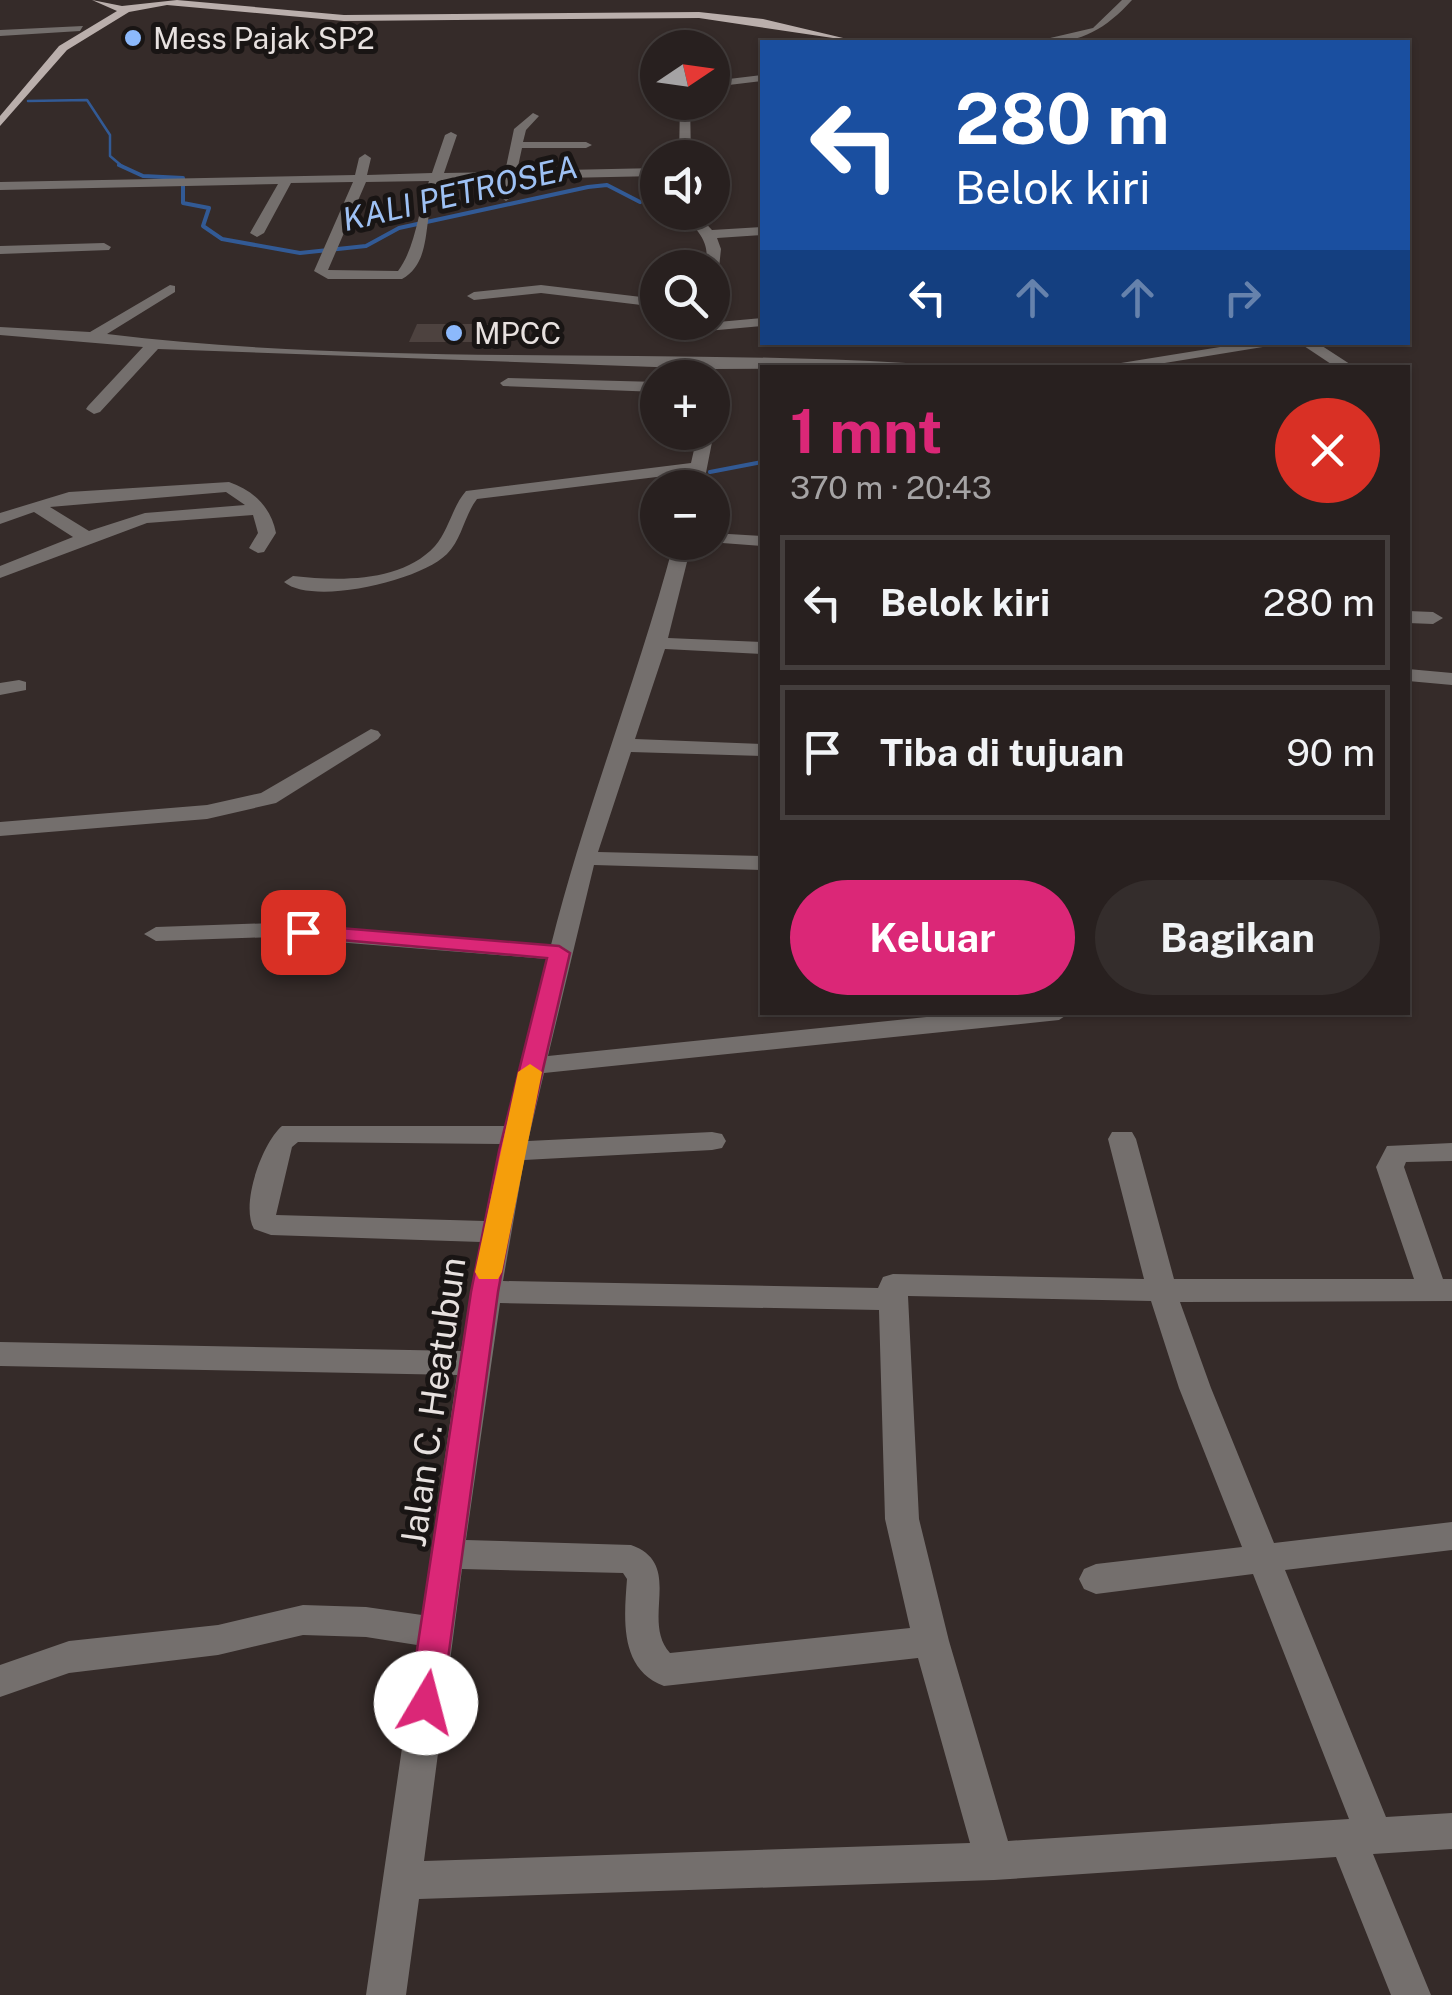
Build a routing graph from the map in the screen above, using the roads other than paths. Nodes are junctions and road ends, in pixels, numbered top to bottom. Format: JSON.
{"nodes":[{"id":1,"x":1127,"y":0,"type":"edge"},
{"id":2,"x":169,"y":1,"type":"edge"},
{"id":3,"x":99,"y":2,"type":"edge"},
{"id":4,"x":128,"y":8,"type":"junction"},
{"id":5,"x":80,"y":28,"type":"junction"},
{"id":6,"x":0,"y":33,"type":"edge"},
{"id":7,"x":845,"y":40,"type":"edge"},
{"id":8,"x":1048,"y":40,"type":"edge"},
{"id":9,"x":760,"y":78,"type":"edge"},
{"id":10,"x":730,"y":82,"type":"edge"},
{"id":11,"x":0,"y":106,"type":"edge"},
{"id":12,"x":533,"y":116,"type":"dead end"},
{"id":13,"x":0,"y":123,"type":"edge"},
{"id":14,"x":450,"y":135,"type":"dead end"},
{"id":15,"x":514,"y":145,"type":"junction"},
{"id":16,"x":586,"y":145,"type":"dead end"},
{"id":17,"x":306,"y":158,"type":"dead end"},
{"id":18,"x":364,"y":158,"type":"dead end"},
{"id":19,"x":640,"y":172,"type":"edge"},
{"id":20,"x":508,"y":176,"type":"junction"},
{"id":21,"x":436,"y":177,"type":"junction"},
{"id":22,"x":362,"y":179,"type":"junction"},
{"id":23,"x":293,"y":181,"type":"junction"},
{"id":24,"x":0,"y":186,"type":"edge"},
{"id":25,"x":506,"y":197,"type":"dead end"},
{"id":26,"x":707,"y":230,"type":"edge"},
{"id":27,"x":760,"y":231,"type":"edge"},
{"id":28,"x":257,"y":232,"type":"dead end"},
{"id":29,"x":712,"y":234,"type":"junction"},
{"id":30,"x":104,"y":246,"type":"dead end"},
{"id":31,"x":0,"y":250,"type":"edge"},
{"id":32,"x":715,"y":250,"type":"edge"},
{"id":33,"x":170,"y":288,"type":"dead end"},
{"id":34,"x":474,"y":296,"type":"dead end"},
{"id":35,"x":640,"y":301,"type":"edge"},
{"id":36,"x":760,"y":322,"type":"edge"},
{"id":37,"x":730,"y":324,"type":"edge"},
{"id":38,"x":0,"y":330,"type":"edge"},
{"id":39,"x":94,"y":336,"type":"junction"},
{"id":40,"x":155,"y":343,"type":"junction"},
{"id":41,"x":1267,"y":345,"type":"edge"},
{"id":42,"x":1310,"y":345,"type":"edge"},
{"id":43,"x":1233,"y":350,"type":"junction"},
{"id":44,"x":640,"y":365,"type":"edge"},
{"id":45,"x":776,"y":365,"type":"edge"},
{"id":46,"x":854,"y":365,"type":"edge"},
{"id":47,"x":1120,"y":365,"type":"edge"},
{"id":48,"x":1256,"y":365,"type":"edge"},
{"id":49,"x":1344,"y":365,"type":"edge"},
{"id":50,"x":760,"y":366,"type":"edge"},
{"id":51,"x":730,"y":367,"type":"edge"},
{"id":52,"x":508,"y":383,"type":"dead end"},
{"id":53,"x":640,"y":386,"type":"edge"},
{"id":54,"x":94,"y":410,"type":"dead end"},
{"id":55,"x":702,"y":450,"type":"edge"},
{"id":56,"x":699,"y":466,"type":"junction"},
{"id":57,"x":698,"y":470,"type":"edge"},
{"id":58,"x":35,"y":506,"type":"junction"},
{"id":59,"x":258,"y":509,"type":"junction"},
{"id":60,"x":0,"y":519,"type":"edge"},
{"id":61,"x":87,"y":538,"type":"junction"},
{"id":62,"x":730,"y":539,"type":"edge"},
{"id":63,"x":760,"y":540,"type":"edge"},
{"id":64,"x":258,"y":548,"type":"dead end"},
{"id":65,"x":678,"y":560,"type":"edge"},
{"id":66,"x":0,"y":572,"type":"edge"},
{"id":67,"x":294,"y":582,"type":"dead end"},
{"id":68,"x":1410,"y":617,"type":"edge"},
{"id":69,"x":1433,"y":618,"type":"dead end"},
{"id":70,"x":657,"y":643,"type":"junction"},
{"id":71,"x":760,"y":648,"type":"edge"},
{"id":72,"x":1410,"y":675,"type":"edge"},
{"id":73,"x":1452,"y":679,"type":"edge"},
{"id":74,"x":371,"y":734,"type":"dead end"},
{"id":75,"x":624,"y":745,"type":"junction"},
{"id":76,"x":760,"y":750,"type":"edge"},
{"id":77,"x":0,"y":828,"type":"edge"},
{"id":78,"x":584,"y":858,"type":"junction"},
{"id":79,"x":760,"y":863,"type":"edge"},
{"id":80,"x":156,"y":934,"type":"dead end"},
{"id":81,"x":559,"y":953,"type":"junction"},
{"id":82,"x":1031,"y":1015,"type":"edge"},
{"id":83,"x":532,"y":1066,"type":"junction"},
{"id":84,"x":1122,"y":1140,"type":"dead end"},
{"id":85,"x":712,"y":1141,"type":"dead end"},
{"id":86,"x":514,"y":1143,"type":"junction"},
{"id":87,"x":1452,"y":1152,"type":"edge"},
{"id":88,"x":497,"y":1232,"type":"junction"},
{"id":89,"x":1162,"y":1290,"type":"junction"},
{"id":90,"x":1442,"y":1290,"type":"edge"},
{"id":91,"x":484,"y":1292,"type":"junction"},
{"id":92,"x":894,"y":1300,"type":"junction"},
{"id":93,"x":0,"y":1354,"type":"edge"},
{"id":94,"x":474,"y":1363,"type":"junction"},
{"id":95,"x":1452,"y":1536,"type":"edge"},
{"id":96,"x":448,"y":1554,"type":"junction"},
{"id":97,"x":1262,"y":1562,"type":"junction"},
{"id":98,"x":1096,"y":1579,"type":"dead end"},
{"id":99,"x":435,"y":1632,"type":"junction"},
{"id":100,"x":931,"y":1640,"type":"junction"},
{"id":101,"x":0,"y":1681,"type":"edge"},
{"id":102,"x":1452,"y":1831,"type":"edge"},
{"id":103,"x":1361,"y":1838,"type":"junction"},
{"id":104,"x":994,"y":1861,"type":"junction"},
{"id":105,"x":402,"y":1881,"type":"junction"},
{"id":106,"x":386,"y":1995,"type":"edge"},
{"id":107,"x":1411,"y":1995,"type":"edge"}],
"edges":[{"from":1,"to":8,"type":"street"},
{"from":2,"to":4,"type":"main road"},
{"from":2,"to":7,"type":"main road"},
{"from":3,"to":4,"type":"main road"},
{"from":3,"to":5,"type":"main road"},
{"from":4,"to":13,"type":"main road"},
{"from":5,"to":6,"type":"street"},
{"from":5,"to":11,"type":"main road"},
{"from":9,"to":10,"type":"street"},
{"from":12,"to":15,"type":"street"},
{"from":14,"to":21,"type":"street"},
{"from":15,"to":16,"type":"street"},
{"from":15,"to":20,"type":"street"},
{"from":17,"to":23,"type":"street"},
{"from":18,"to":22,"type":"street"},
{"from":19,"to":20,"type":"street"},
{"from":20,"to":21,"type":"street"},
{"from":20,"to":25,"type":"street"},
{"from":21,"to":22,"type":"street"},
{"from":21,"to":22,"type":"street"},
{"from":22,"to":23,"type":"street"},
{"from":23,"to":24,"type":"street"},
{"from":23,"to":28,"type":"street"},
{"from":26,"to":29,"type":"street"},
{"from":27,"to":29,"type":"street"},
{"from":29,"to":32,"type":"street"},
{"from":30,"to":31,"type":"street"},
{"from":33,"to":39,"type":"street"},
{"from":34,"to":35,"type":"street"},
{"from":36,"to":37,"type":"street"},
{"from":38,"to":39,"type":"street"},
{"from":39,"to":40,"type":"street"},
{"from":40,"to":44,"type":"street"},
{"from":40,"to":54,"type":"street"},
{"from":41,"to":43,"type":"street"},
{"from":42,"to":49,"type":"street"},
{"from":43,"to":47,"type":"street"},
{"from":43,"to":48,"type":"street"},
{"from":45,"to":46,"type":"street"},
{"from":50,"to":51,"type":"street"},
{"from":52,"to":53,"type":"street"},
{"from":55,"to":56,"type":"street"},
{"from":56,"to":57,"type":"street"},
{"from":56,"to":67,"type":"street"},
{"from":58,"to":59,"type":"street"},
{"from":58,"to":60,"type":"street"},
{"from":58,"to":61,"type":"street"},
{"from":59,"to":61,"type":"street"},
{"from":59,"to":64,"type":"street"},
{"from":61,"to":66,"type":"street"},
{"from":62,"to":63,"type":"street"},
{"from":65,"to":70,"type":"street","name":"Jalan C. Heatubun"},
{"from":68,"to":69,"type":"street"},
{"from":70,"to":71,"type":"street"},
{"from":70,"to":75,"type":"street","name":"Jalan C. Heatubun"},
{"from":72,"to":73,"type":"street"},
{"from":74,"to":77,"type":"street"},
{"from":75,"to":76,"type":"street"},
{"from":75,"to":78,"type":"street","name":"Jalan C. Heatubun"},
{"from":78,"to":79,"type":"street"},
{"from":78,"to":81,"type":"street","name":"Jalan C. Heatubun"},
{"from":80,"to":81,"type":"street"},
{"from":81,"to":83,"type":"street","name":"Jalan C. Heatubun"},
{"from":82,"to":83,"type":"street"},
{"from":83,"to":86,"type":"street","name":"Jalan C. Heatubun"},
{"from":84,"to":89,"type":"street"},
{"from":85,"to":86,"type":"street"},
{"from":86,"to":88,"type":"street","name":"Jalan C. Heatubun"},
{"from":86,"to":88,"type":"street"},
{"from":87,"to":90,"type":"street"},
{"from":88,"to":91,"type":"street","name":"Jalan C. Heatubun"},
{"from":89,"to":90,"type":"street"},
{"from":89,"to":92,"type":"street"},
{"from":89,"to":97,"type":"street"},
{"from":91,"to":92,"type":"street"},
{"from":91,"to":94,"type":"street","name":"Jalan C. Heatubun"},
{"from":92,"to":100,"type":"street"},
{"from":93,"to":94,"type":"street"},
{"from":94,"to":96,"type":"street","name":"Jalan C. Heatubun"},
{"from":95,"to":97,"type":"street"},
{"from":96,"to":99,"type":"street","name":"Jalan C. Heatubun"},
{"from":96,"to":100,"type":"street"},
{"from":97,"to":98,"type":"street"},
{"from":97,"to":103,"type":"street"},
{"from":99,"to":101,"type":"street"},
{"from":99,"to":105,"type":"street","name":"Jalan C. Heatubun"},
{"from":100,"to":104,"type":"street"},
{"from":102,"to":103,"type":"street"},
{"from":103,"to":104,"type":"street"},
{"from":103,"to":107,"type":"street"},
{"from":104,"to":105,"type":"street"},
{"from":105,"to":106,"type":"street","name":"Jalan C. Heatubun"}]}
